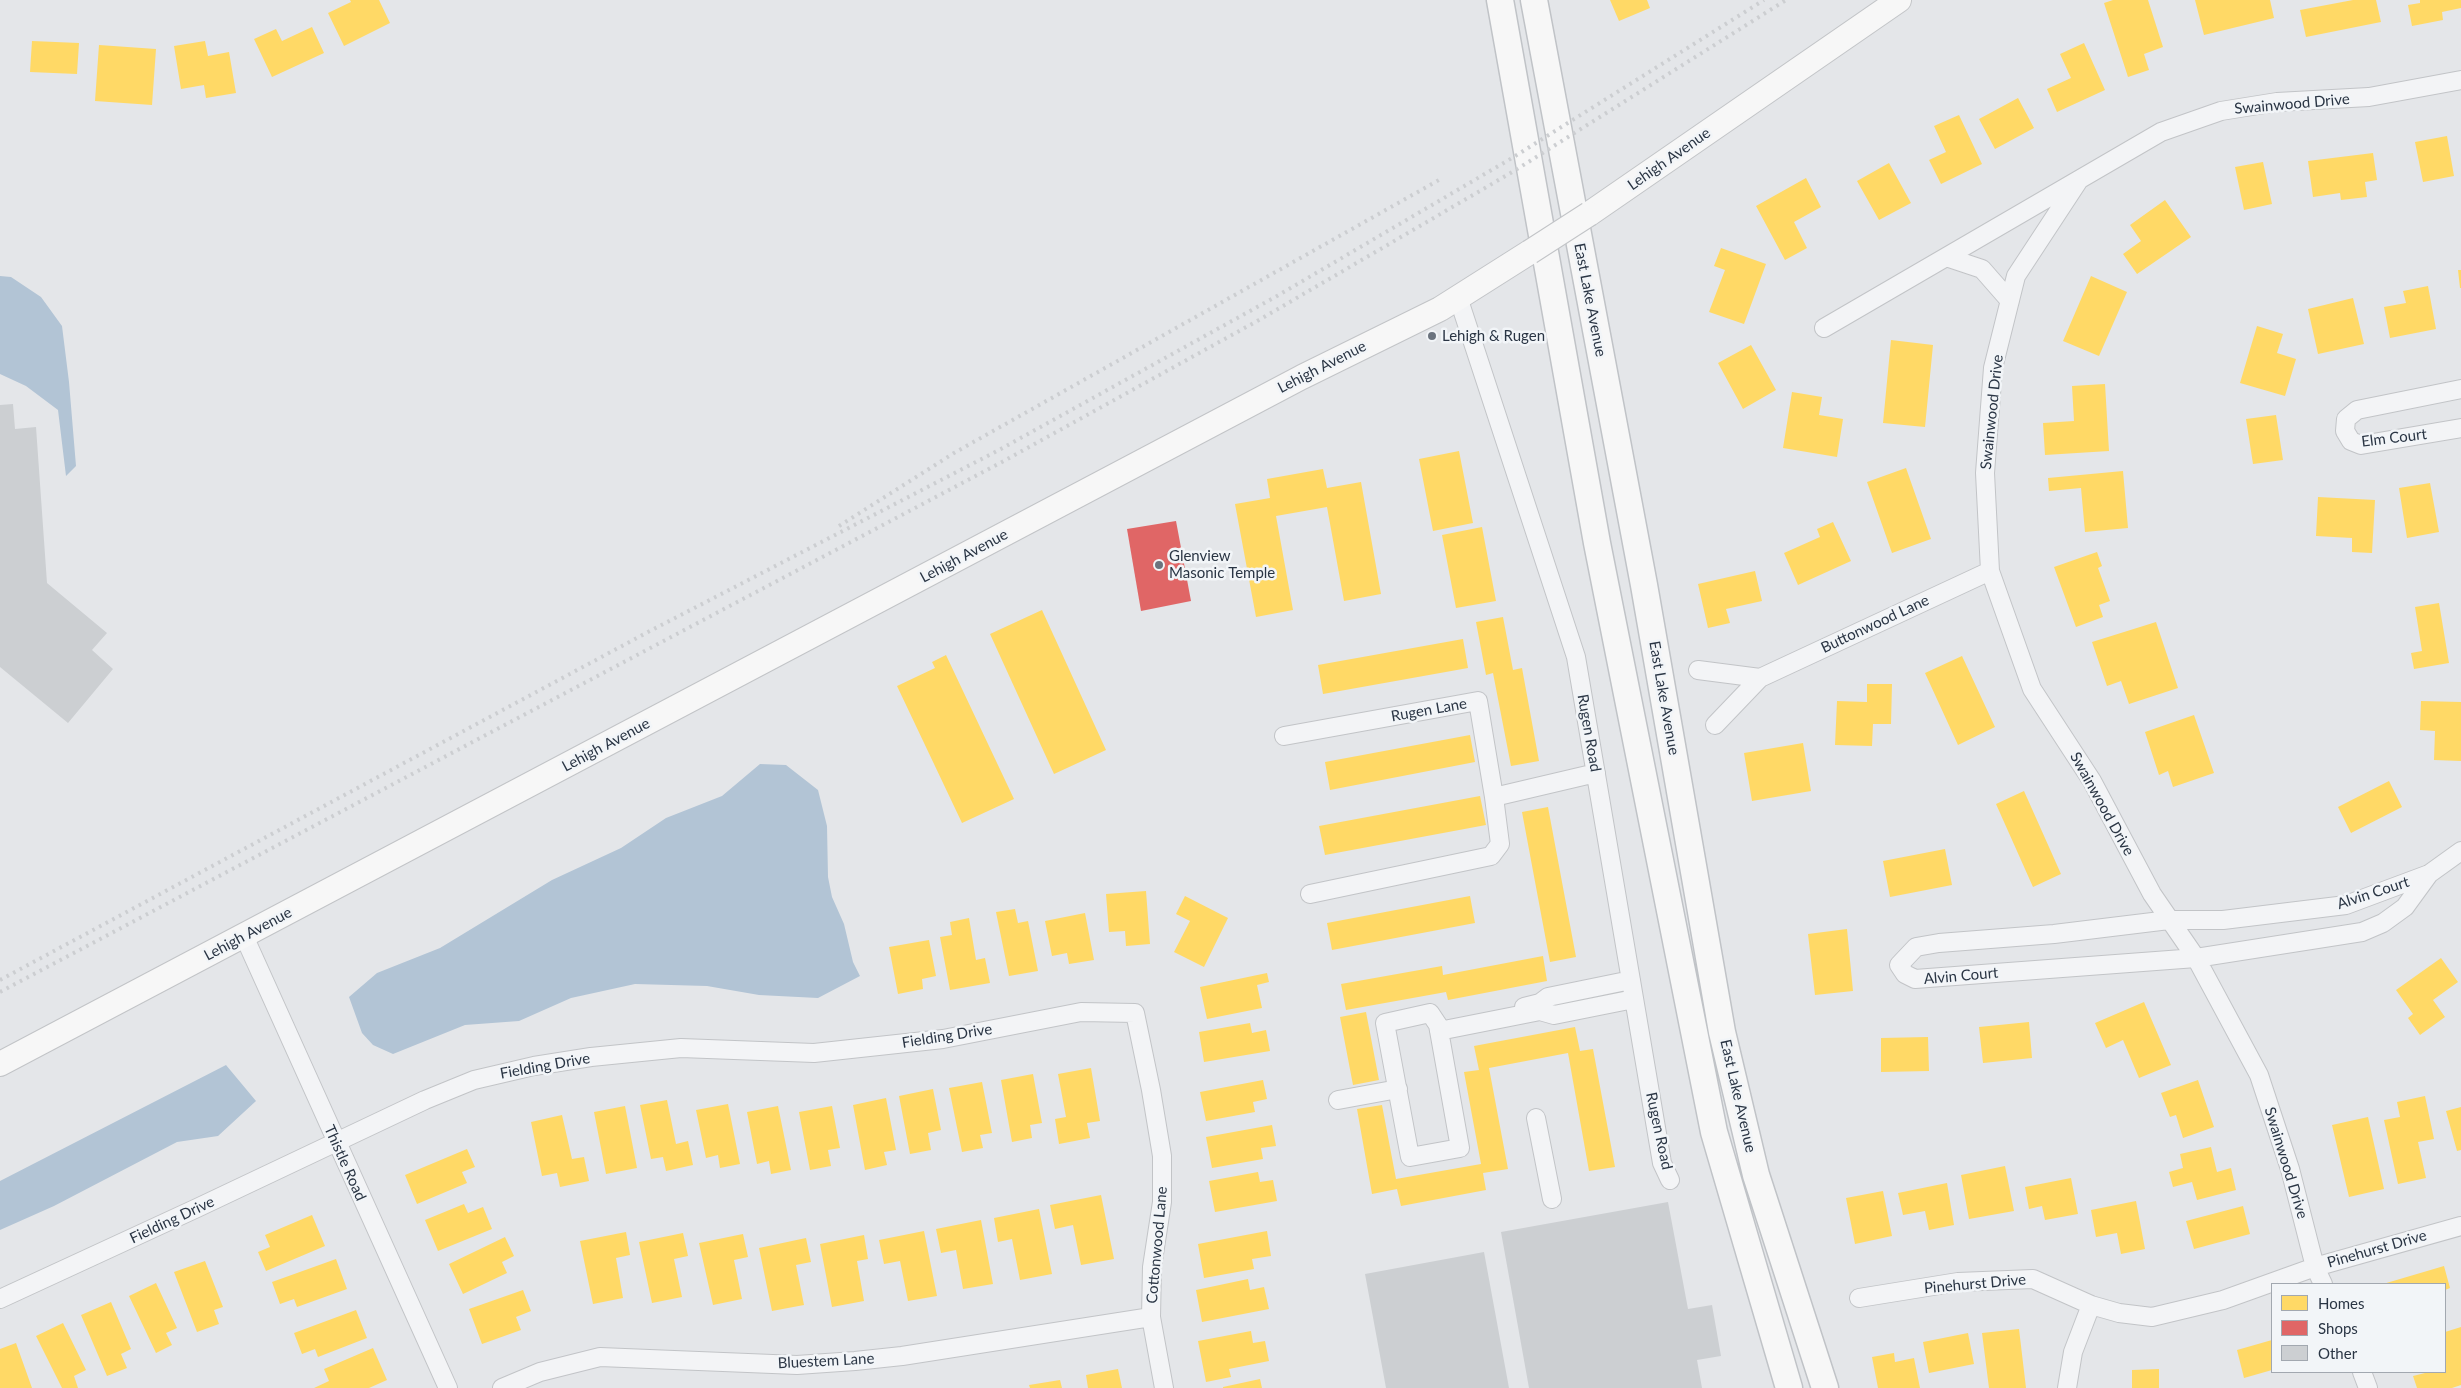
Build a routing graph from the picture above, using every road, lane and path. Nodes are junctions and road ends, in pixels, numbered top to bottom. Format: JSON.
{"nodes":[{"id":1,"x":1500,"y":0,"type":"edge"},
{"id":2,"x":1534,"y":0,"type":"edge"},
{"id":3,"x":1899,"y":0,"type":"edge"},
{"id":4,"x":2461,"y":80,"type":"edge"},
{"id":5,"x":2079,"y":180,"type":"junction"},
{"id":6,"x":1946,"y":257,"type":"junction"},
{"id":7,"x":1458,"y":297,"type":"junction"},
{"id":8,"x":2010,"y":301,"type":"junction"},
{"id":9,"x":1824,"y":328,"type":"dead end"},
{"id":10,"x":2461,"y":389,"type":"edge"},
{"id":11,"x":2461,"y":428,"type":"edge"},
{"id":12,"x":1990,"y":571,"type":"junction"},
{"id":13,"x":1698,"y":670,"type":"dead end"},
{"id":14,"x":1760,"y":678,"type":"junction"},
{"id":15,"x":1715,"y":725,"type":"dead end"},
{"id":16,"x":1284,"y":736,"type":"dead end"},
{"id":17,"x":1596,"y":773,"type":"junction"},
{"id":18,"x":1494,"y":797,"type":"junction"},
{"id":19,"x":2461,"y":851,"type":"edge"},
{"id":20,"x":2429,"y":874,"type":"junction"},
{"id":21,"x":1310,"y":894,"type":"dead end"},
{"id":22,"x":2169,"y":920,"type":"junction"},
{"id":23,"x":244,"y":936,"type":"junction"},
{"id":24,"x":2196,"y":958,"type":"junction"},
{"id":25,"x":1631,"y":980,"type":"junction"},
{"id":26,"x":1634,"y":999,"type":"junction"},
{"id":27,"x":1135,"y":1013,"type":"joint"},
{"id":28,"x":1438,"y":1028,"type":"junction"},
{"id":29,"x":0,"y":1064,"type":"edge"},
{"id":30,"x":1398,"y":1089,"type":"junction"},
{"id":31,"x":1338,"y":1100,"type":"dead end"},
{"id":32,"x":1536,"y":1118,"type":"dead end"},
{"id":33,"x":336,"y":1142,"type":"junction"},
{"id":34,"x":1670,"y":1180,"type":"dead end"},
{"id":35,"x":1552,"y":1199,"type":"dead end"},
{"id":36,"x":2461,"y":1226,"type":"edge"},
{"id":37,"x":2315,"y":1267,"type":"junction"},
{"id":38,"x":2323,"y":1283,"type":"edge"},
{"id":39,"x":1859,"y":1298,"type":"dead end"},
{"id":40,"x":0,"y":1299,"type":"edge"},
{"id":41,"x":2091,"y":1305,"type":"junction"},
{"id":42,"x":1151,"y":1317,"type":"junction"},
{"id":43,"x":2362,"y":1373,"type":"edge"},
{"id":44,"x":448,"y":1388,"type":"edge"},
{"id":45,"x":502,"y":1388,"type":"edge"},
{"id":46,"x":1164,"y":1388,"type":"edge"},
{"id":47,"x":1789,"y":1388,"type":"edge"},
{"id":48,"x":1825,"y":1388,"type":"edge"},
{"id":49,"x":2067,"y":1388,"type":"edge"},
{"id":50,"x":2368,"y":1388,"type":"edge"}],
"edges":[{"from":1,"to":47,"type":"main road","name":"East Lake Avenue"},
{"from":2,"to":48,"type":"main road","name":"East Lake Avenue"},
{"from":3,"to":7,"type":"street","name":"Lehigh Avenue","bridge":true},
{"from":4,"to":5,"type":"street","name":"Swainwood Drive"},
{"from":5,"to":6,"type":"street","name":"Swainwood Drive"},
{"from":5,"to":8,"type":"street","name":"Swainwood Drive"},
{"from":6,"to":8,"type":"street"},
{"from":6,"to":9,"type":"street","name":"Swainwood Drive"},
{"from":7,"to":17,"type":"street","name":"Rugen Road"},
{"from":7,"to":23,"type":"street","name":"Lehigh Avenue"},
{"from":8,"to":12,"type":"street","name":"Swainwood Drive"},
{"from":10,"to":11,"type":"street","name":"Elm Court"},
{"from":12,"to":14,"type":"street","name":"Buttonwood Lane"},
{"from":12,"to":22,"type":"street","name":"Swainwood Drive"},
{"from":13,"to":14,"type":"street"},
{"from":14,"to":15,"type":"street","name":"Buttonwood Lane"},
{"from":16,"to":18,"type":"street","name":"Rugen Lane"},
{"from":17,"to":18,"type":"street"},
{"from":17,"to":25,"type":"street","name":"Rugen Road"},
{"from":18,"to":21,"type":"street","name":"Rugen Lane"},
{"from":19,"to":20,"type":"street","name":"Alvin Court"},
{"from":20,"to":22,"type":"street","name":"Alvin Court"},
{"from":20,"to":24,"type":"street","name":"Alvin Court"},
{"from":22,"to":24,"type":"street","name":"Swainwood Drive"},
{"from":22,"to":24,"type":"street","name":"Alvin Court"},
{"from":23,"to":29,"type":"street","name":"Lehigh Avenue"},
{"from":23,"to":33,"type":"street","name":"Thistle Road"},
{"from":24,"to":37,"type":"street","name":"Swainwood Drive"},
{"from":25,"to":26,"type":"street","name":"Rugen Road"},
{"from":25,"to":28,"type":"street"},
{"from":26,"to":28,"type":"street"},
{"from":26,"to":34,"type":"street","name":"Rugen Road"},
{"from":27,"to":33,"type":"street","name":"Fielding Drive"},
{"from":27,"to":42,"type":"street","name":"Cottonwood Lane"},
{"from":28,"to":30,"type":"street"},
{"from":28,"to":30,"type":"street"},
{"from":30,"to":31,"type":"street"},
{"from":32,"to":35,"type":"street"},
{"from":33,"to":40,"type":"street","name":"Fielding Drive"},
{"from":33,"to":44,"type":"street","name":"Thistle Road"},
{"from":36,"to":37,"type":"street","name":"Pinehurst Drive"},
{"from":37,"to":38,"type":"street","name":"Swainwood Drive"},
{"from":37,"to":41,"type":"street","name":"Pinehurst Drive"},
{"from":39,"to":41,"type":"street","name":"Pinehurst Drive"},
{"from":41,"to":49,"type":"street"},
{"from":42,"to":45,"type":"street","name":"Bluestem Lane"},
{"from":42,"to":46,"type":"street","name":"Cottonwood Lane"},
{"from":43,"to":50,"type":"street"}]}
